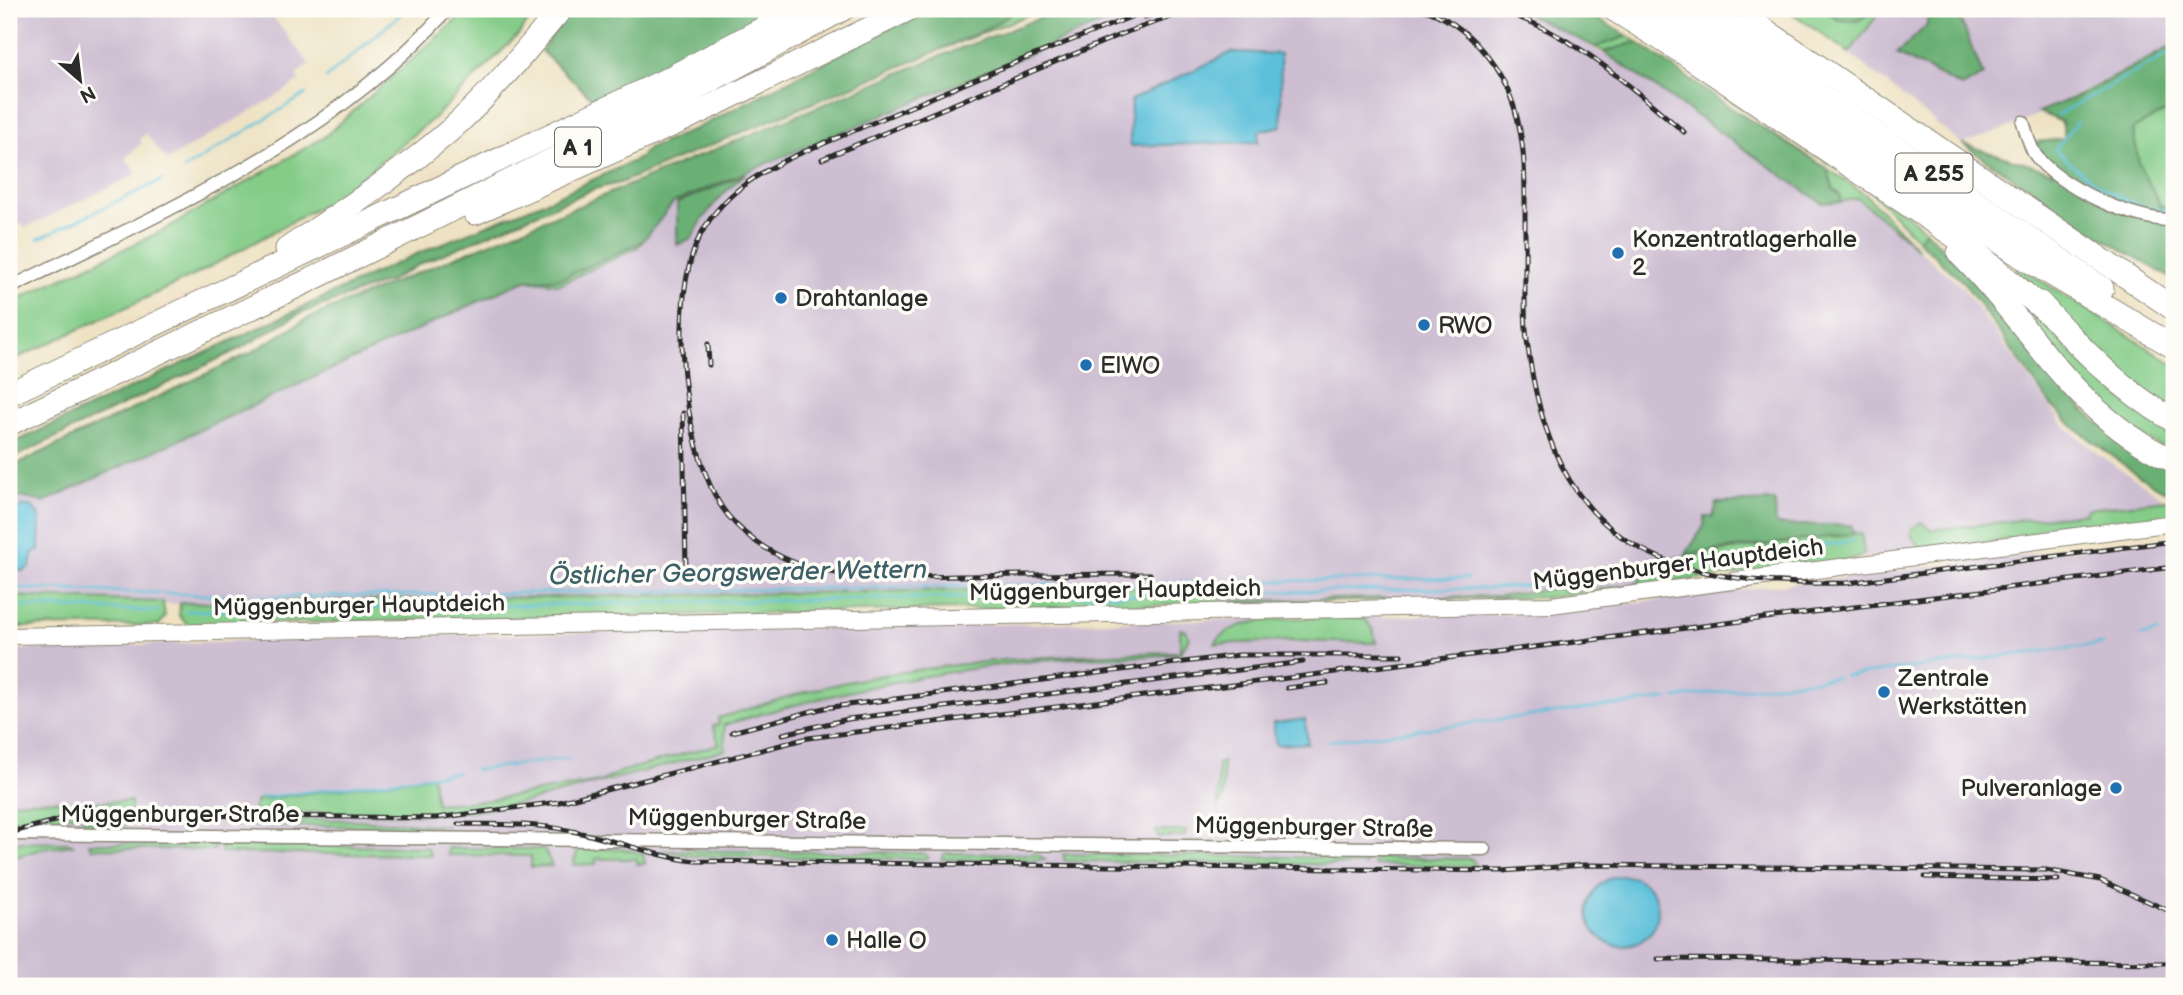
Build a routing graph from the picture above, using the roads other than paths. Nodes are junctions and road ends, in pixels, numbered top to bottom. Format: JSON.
{"nodes":[{"id":1,"x":448,"y":9,"type":"edge"},
{"id":2,"x":561,"y":9,"type":"edge"},
{"id":3,"x":800,"y":9,"type":"edge"},
{"id":4,"x":843,"y":9,"type":"edge"},
{"id":5,"x":889,"y":9,"type":"edge"},
{"id":6,"x":909,"y":9,"type":"edge"},
{"id":7,"x":1613,"y":9,"type":"edge"},
{"id":8,"x":1655,"y":9,"type":"edge"},
{"id":9,"x":1694,"y":9,"type":"edge"},
{"id":10,"x":1734,"y":9,"type":"edge"},
{"id":11,"x":837,"y":43,"type":"junction"},
{"id":12,"x":2023,"y":122,"type":"dead end"},
{"id":13,"x":1951,"y":210,"type":"junction"},
{"id":14,"x":1920,"y":214,"type":"junction"},
{"id":15,"x":2174,"y":220,"type":"edge"},
{"id":16,"x":310,"y":280,"type":"junction"},
{"id":17,"x":9,"y":288,"type":"edge"},
{"id":18,"x":229,"y":288,"type":"junction"},
{"id":19,"x":2145,"y":291,"type":"junction"},
{"id":20,"x":2174,"y":302,"type":"edge"},
{"id":21,"x":2174,"y":309,"type":"edge"},
{"id":22,"x":2050,"y":315,"type":"junction"},
{"id":23,"x":2174,"y":338,"type":"edge"},
{"id":24,"x":2174,"y":347,"type":"edge"},
{"id":25,"x":9,"y":394,"type":"edge"},
{"id":26,"x":2174,"y":421,"type":"edge"},
{"id":27,"x":9,"y":424,"type":"edge"},
{"id":28,"x":2174,"y":461,"type":"edge"},
{"id":29,"x":2174,"y":523,"type":"edge"},
{"id":30,"x":9,"y":636,"type":"edge"},
{"id":31,"x":9,"y":834,"type":"edge"},
{"id":32,"x":1485,"y":849,"type":"dead end"}],
"edges":[{"from":1,"to":17,"type":"street"},
{"from":2,"to":18,"type":"highway"},
{"from":3,"to":18,"type":"highway"},
{"from":4,"to":16,"type":"highway","number":"A 1"},
{"from":5,"to":11,"type":"highway"},
{"from":6,"to":11,"type":"highway"},
{"from":7,"to":14,"type":"highway"},
{"from":8,"to":13,"type":"highway"},
{"from":9,"to":23,"type":"highway","number":"A 255"},
{"from":10,"to":19,"type":"highway","number":"A 255"},
{"from":11,"to":16,"type":"highway"},
{"from":12,"to":15,"type":"street"},
{"from":13,"to":22,"type":"highway"},
{"from":13,"to":24,"type":"highway"},
{"from":14,"to":22,"type":"highway"},
{"from":14,"to":28,"type":"highway"},
{"from":16,"to":27,"type":"highway","number":"A 1"},
{"from":18,"to":25,"type":"highway"},
{"from":19,"to":20,"type":"highway"},
{"from":19,"to":21,"type":"highway","number":"A 255"},
{"from":22,"to":26,"type":"highway"},
{"from":29,"to":30,"type":"street","name":"Müggenburger Hauptdeich"},
{"from":31,"to":32,"type":"street","name":"Müggenburger Straße"}]}
